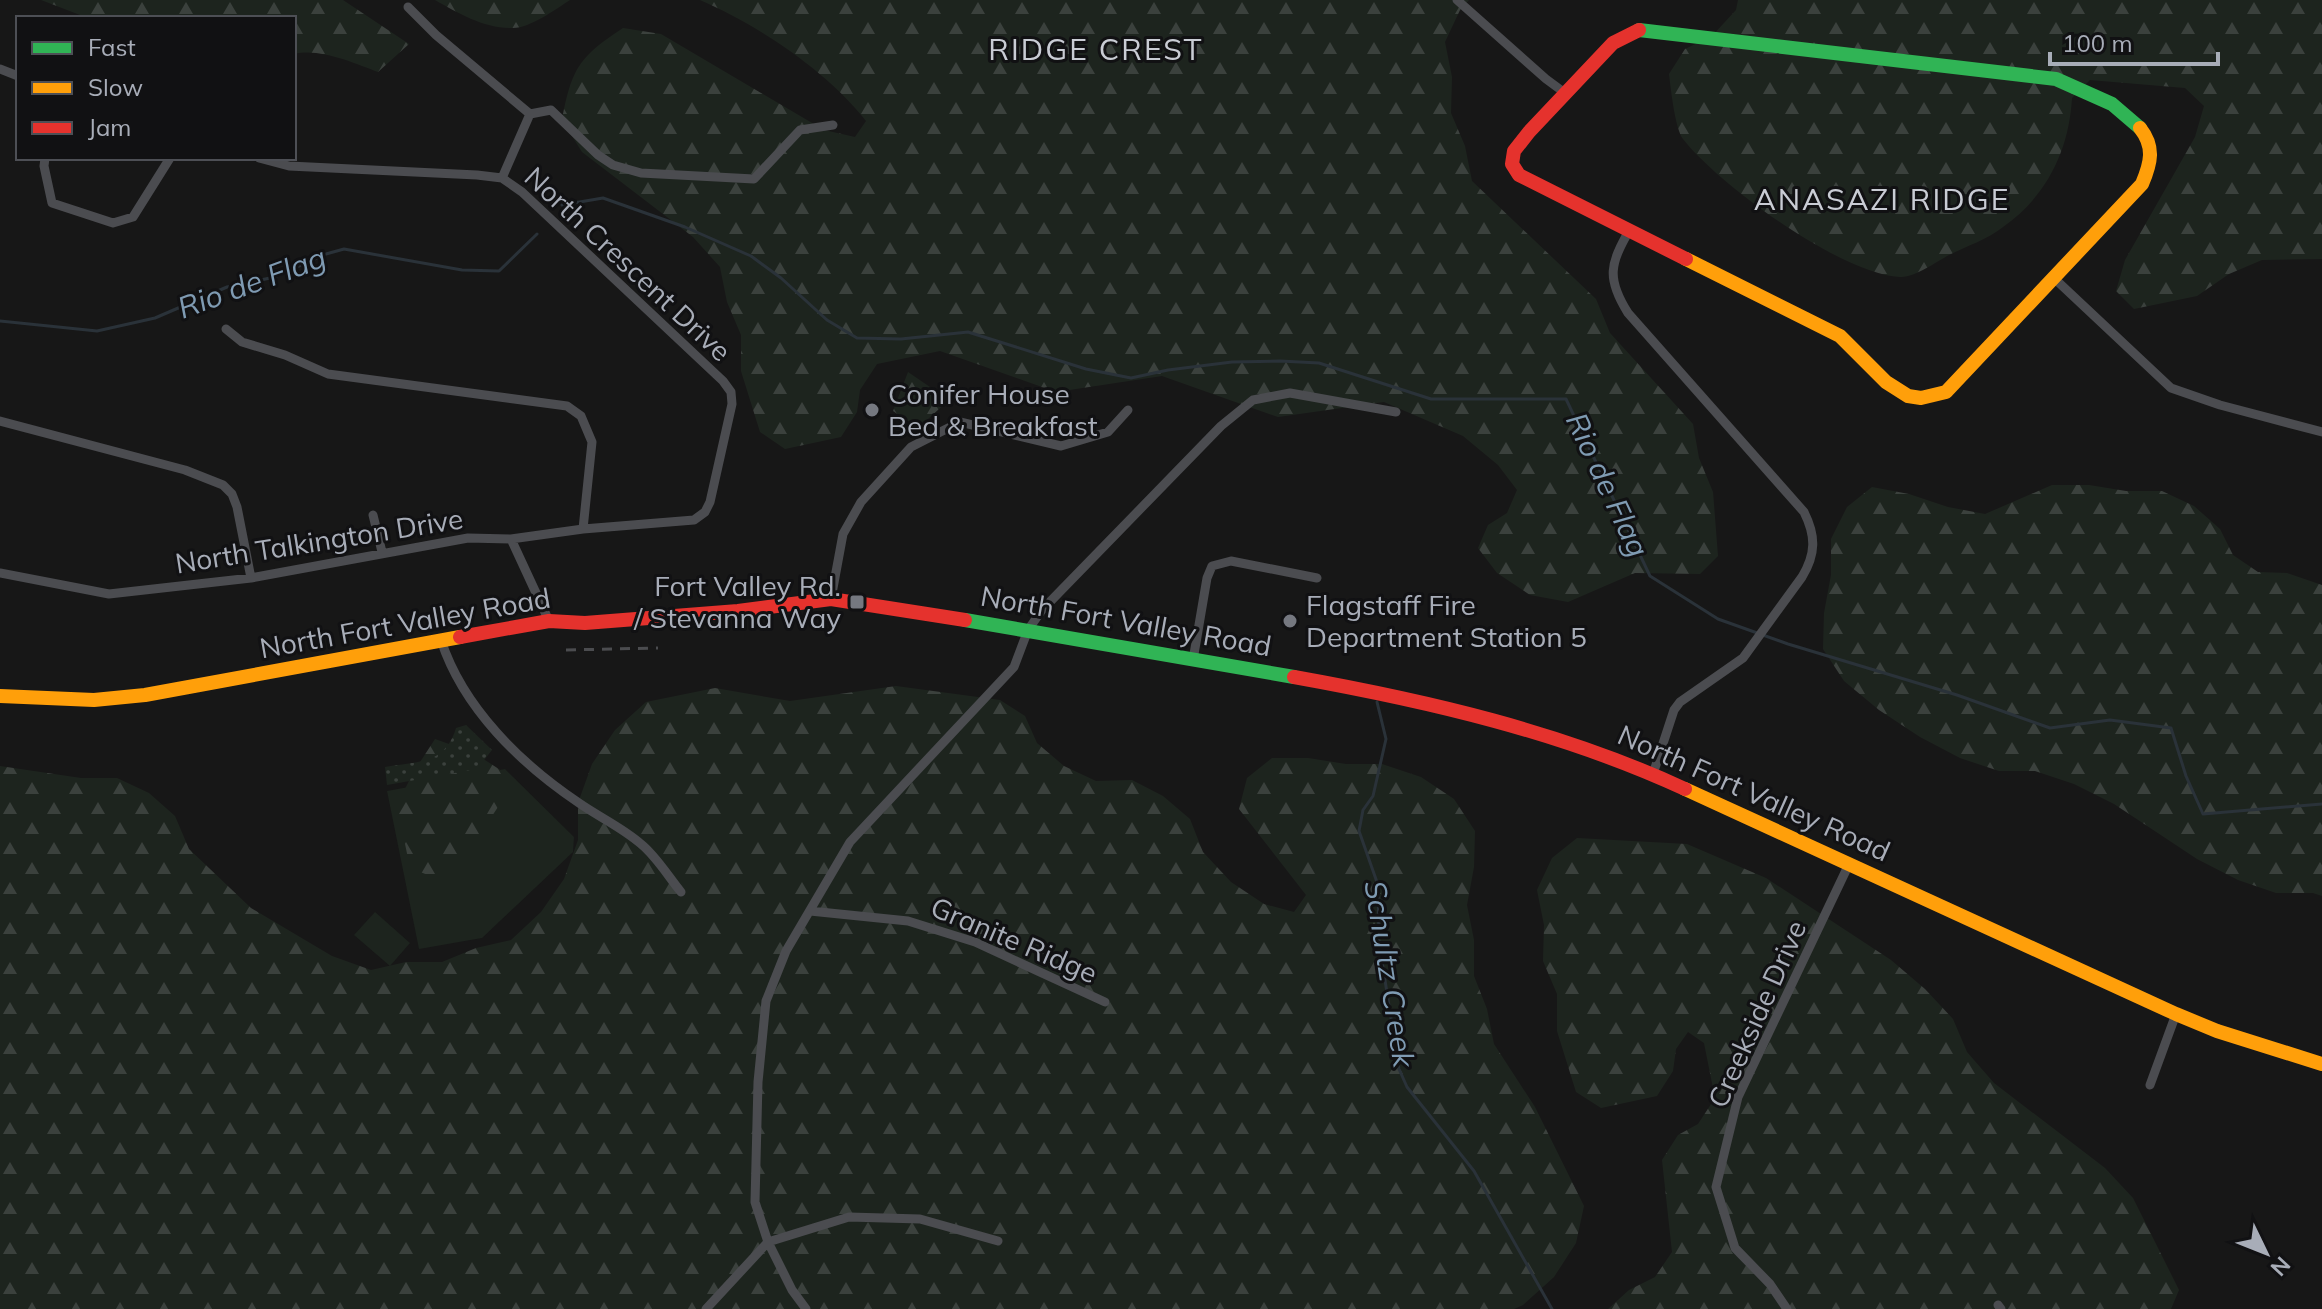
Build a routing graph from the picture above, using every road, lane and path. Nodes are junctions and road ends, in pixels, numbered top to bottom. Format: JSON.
{"nodes":[{"id":1,"x":1457,"y":0,"type":"edge"},
{"id":2,"x":408,"y":7,"type":"dead end"},
{"id":3,"x":1565,"y":93,"type":"junction"},
{"id":4,"x":530,"y":114,"type":"junction"},
{"id":5,"x":833,"y":125,"type":"dead end"},
{"id":6,"x":45,"y":160,"type":"edge"},
{"id":7,"x":169,"y":160,"type":"edge"},
{"id":8,"x":266,"y":160,"type":"edge"},
{"id":9,"x":502,"y":178,"type":"junction"},
{"id":10,"x":1630,"y":229,"type":"junction"},
{"id":11,"x":2056,"y":280,"type":"junction"},
{"id":12,"x":226,"y":329,"type":"dead end"},
{"id":13,"x":1128,"y":410,"type":"dead end"},
{"id":14,"x":1396,"y":412,"type":"dead end"},
{"id":15,"x":0,"y":421,"type":"edge"},
{"id":16,"x":2322,"y":432,"type":"edge"},
{"id":17,"x":373,"y":515,"type":"dead end"},
{"id":18,"x":694,"y":520,"type":"joint"},
{"id":19,"x":583,"y":529,"type":"junction"},
{"id":20,"x":511,"y":539,"type":"junction"},
{"id":21,"x":382,"y":552,"type":"junction"},
{"id":22,"x":0,"y":573,"type":"edge"},
{"id":23,"x":251,"y":578,"type":"junction"},
{"id":24,"x":1317,"y":578,"type":"dead end"},
{"id":25,"x":831,"y":599,"type":"junction"},
{"id":26,"x":549,"y":621,"type":"junction"},
{"id":27,"x":1028,"y":630,"type":"junction"},
{"id":28,"x":441,"y":640,"type":"junction"},
{"id":29,"x":1193,"y":660,"type":"junction"},
{"id":30,"x":0,"y":696,"type":"edge"},
{"id":31,"x":1653,"y":774,"type":"junction"},
{"id":32,"x":1850,"y":862,"type":"junction"},
{"id":33,"x":681,"y":892,"type":"dead end"},
{"id":34,"x":810,"y":911,"type":"junction"},
{"id":35,"x":1105,"y":1002,"type":"dead end"},
{"id":36,"x":2176,"y":1014,"type":"junction"},
{"id":37,"x":2322,"y":1064,"type":"edge"},
{"id":38,"x":2150,"y":1085,"type":"dead end"},
{"id":39,"x":998,"y":1241,"type":"dead end"},
{"id":40,"x":768,"y":1242,"type":"junction"},
{"id":41,"x":706,"y":1309,"type":"edge"},
{"id":42,"x":806,"y":1309,"type":"edge"},
{"id":43,"x":1787,"y":1309,"type":"edge"}],
"edges":[{"from":1,"to":3,"type":"street"},
{"from":2,"to":4,"type":"street"},
{"from":3,"to":10,"type":"main road"},
{"from":3,"to":11,"type":"main road"},
{"from":4,"to":5,"type":"street"},
{"from":4,"to":9,"type":"street"},
{"from":6,"to":7,"type":"street"},
{"from":8,"to":9,"type":"street","name":"North Crescent Drive"},
{"from":9,"to":18,"type":"street","name":"North Crescent Drive"},
{"from":10,"to":11,"type":"main road"},
{"from":10,"to":31,"type":"street"},
{"from":11,"to":16,"type":"street"},
{"from":12,"to":19,"type":"street"},
{"from":13,"to":25,"type":"street"},
{"from":14,"to":27,"type":"street"},
{"from":15,"to":23,"type":"street"},
{"from":17,"to":21,"type":"street"},
{"from":18,"to":19,"type":"street","name":"North Talkington Drive"},
{"from":19,"to":20,"type":"street","name":"North Talkington Drive"},
{"from":20,"to":21,"type":"street","name":"North Talkington Drive"},
{"from":20,"to":26,"type":"street"},
{"from":21,"to":23,"type":"street","name":"North Talkington Drive"},
{"from":22,"to":23,"type":"street","name":"North Talkington Drive"},
{"from":24,"to":29,"type":"street"},
{"from":25,"to":26,"type":"main road","name":"North Fort Valley Road"},
{"from":25,"to":27,"type":"main road","name":"North Fort Valley Road"},
{"from":26,"to":28,"type":"main road","name":"North Fort Valley Road"},
{"from":27,"to":29,"type":"main road","name":"North Fort Valley Road"},
{"from":27,"to":34,"type":"street"},
{"from":28,"to":30,"type":"main road","name":"North Fort Valley Road"},
{"from":28,"to":33,"type":"street"},
{"from":29,"to":31,"type":"main road","name":"North Fort Valley Road"},
{"from":31,"to":32,"type":"main road","name":"North Fort Valley Road"},
{"from":32,"to":36,"type":"main road","name":"North Fort Valley Road"},
{"from":32,"to":43,"type":"street","name":"Creekside Drive"},
{"from":34,"to":35,"type":"street","name":"Granite Ridge"},
{"from":34,"to":40,"type":"street"},
{"from":36,"to":37,"type":"main road","name":"North Fort Valley Road"},
{"from":36,"to":38,"type":"street"},
{"from":39,"to":40,"type":"street"},
{"from":40,"to":41,"type":"street"},
{"from":40,"to":42,"type":"street"}]}
